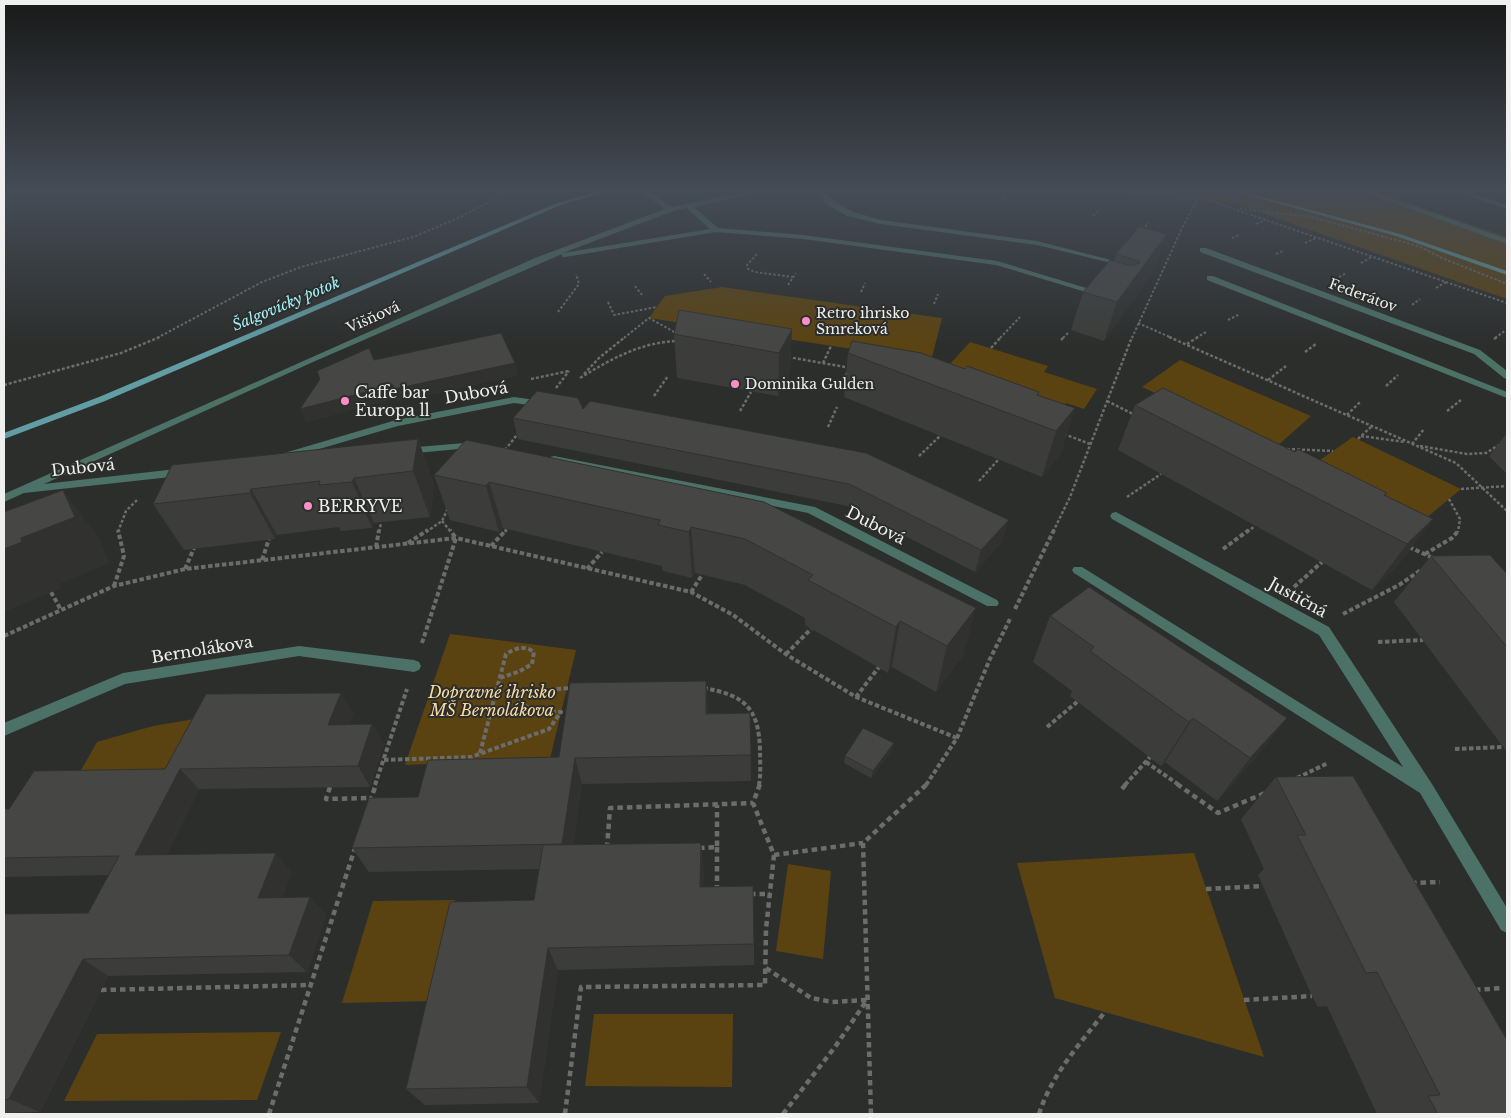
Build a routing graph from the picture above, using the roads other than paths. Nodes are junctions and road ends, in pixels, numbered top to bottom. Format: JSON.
{"nodes":[{"id":1,"x":584,"y":242,"type":"edge"},
{"id":2,"x":644,"y":242,"type":"edge"},
{"id":3,"x":842,"y":242,"type":"edge"},
{"id":4,"x":1038,"y":242,"type":"edge"},
{"id":5,"x":1203,"y":250,"type":"dead end"},
{"id":6,"x":538,"y":260,"type":"junction"},
{"id":7,"x":1106,"y":260,"type":"dead end"},
{"id":8,"x":1210,"y":278,"type":"dead end"},
{"id":9,"x":1114,"y":297,"type":"edge"},
{"id":10,"x":1507,"y":376,"type":"edge"},
{"id":11,"x":1507,"y":395,"type":"edge"},
{"id":12,"x":552,"y":405,"type":"edge"},
{"id":13,"x":490,"y":446,"type":"edge"},
{"id":14,"x":393,"y":452,"type":"edge"},
{"id":15,"x":543,"y":456,"type":"edge"},
{"id":16,"x":323,"y":458,"type":"edge"},
{"id":17,"x":195,"y":470,"type":"edge"},
{"id":18,"x":26,"y":490,"type":"junction"},
{"id":19,"x":4,"y":498,"type":"edge"},
{"id":20,"x":1116,"y":516,"type":"dead end"},
{"id":21,"x":1078,"y":570,"type":"dead end"},
{"id":22,"x":992,"y":603,"type":"dead end"},
{"id":23,"x":414,"y":666,"type":"road end"},
{"id":24,"x":4,"y":730,"type":"edge"},
{"id":25,"x":1426,"y":789,"type":"junction"},
{"id":26,"x":1507,"y":924,"type":"edge"}],
"edges":[{"from":1,"to":6,"type":"street","name":"Višňová"},
{"from":2,"to":6,"type":"street"},
{"from":3,"to":9,"type":"street"},
{"from":4,"to":7,"type":"street"},
{"from":5,"to":10,"type":"street","name":"Federátov"},
{"from":6,"to":18,"type":"street","name":"Višňová"},
{"from":8,"to":11,"type":"street"},
{"from":12,"to":16,"type":"street","name":"Dubová"},
{"from":13,"to":14,"type":"street"},
{"from":15,"to":22,"type":"street","name":"Dubová"},
{"from":17,"to":18,"type":"street","name":"Dubová"},
{"from":18,"to":19,"type":"street","name":"Višňová"},
{"from":20,"to":25,"type":"street","name":"Justičná"},
{"from":21,"to":25,"type":"street","name":"Justičná"},
{"from":23,"to":24,"type":"street","name":"Bernolákova"},
{"from":25,"to":26,"type":"street","name":"Justičná"}]}
